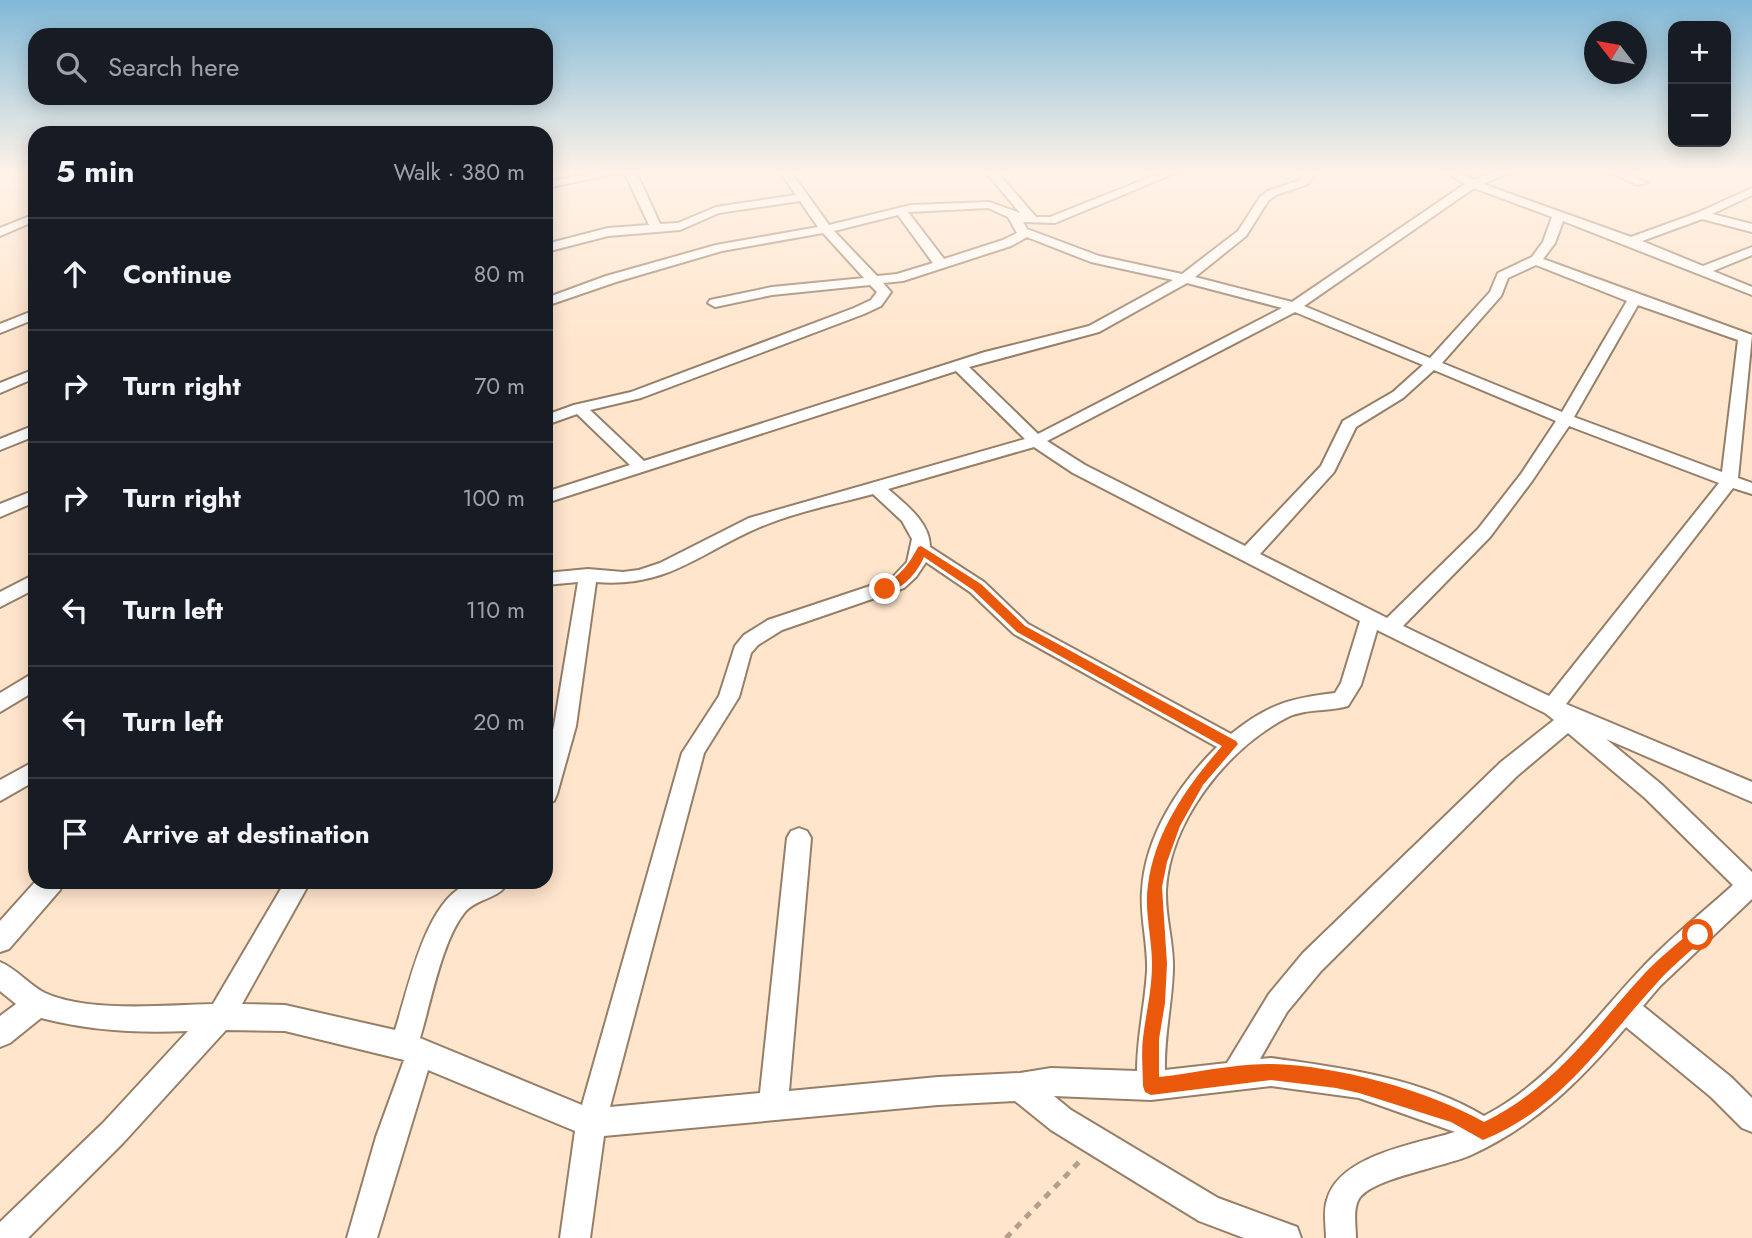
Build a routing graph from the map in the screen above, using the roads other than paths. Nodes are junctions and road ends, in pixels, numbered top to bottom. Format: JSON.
{"nodes":[{"id":1,"x":644,"y":230,"type":"edge"},
{"id":2,"x":822,"y":230,"type":"edge"},
{"id":3,"x":827,"y":230,"type":"edge"},
{"id":4,"x":915,"y":230,"type":"edge"},
{"id":5,"x":1025,"y":230,"type":"edge"},
{"id":6,"x":1033,"y":230,"type":"edge"},
{"id":7,"x":1054,"y":230,"type":"edge"},
{"id":8,"x":1244,"y":230,"type":"edge"},
{"id":9,"x":1406,"y":230,"type":"edge"},
{"id":10,"x":1554,"y":230,"type":"edge"},
{"id":11,"x":1597,"y":230,"type":"edge"},
{"id":12,"x":1662,"y":230,"type":"edge"},
{"id":13,"x":1632,"y":241,"type":"junction"},
{"id":14,"x":553,"y":246,"type":"edge"},
{"id":15,"x":1752,"y":251,"type":"edge"},
{"id":16,"x":1536,"y":260,"type":"junction"},
{"id":17,"x":941,"y":264,"type":"junction"},
{"id":18,"x":1704,"y":270,"type":"junction"},
{"id":19,"x":1187,"y":277,"type":"junction"},
{"id":20,"x":875,"y":281,"type":"junction"},
{"id":21,"x":1752,"y":291,"type":"edge"},
{"id":22,"x":1635,"y":299,"type":"junction"},
{"id":23,"x":553,"y":300,"type":"edge"},
{"id":24,"x":715,"y":303,"type":"dead end"},
{"id":25,"x":1294,"y":307,"type":"junction"},
{"id":26,"x":28,"y":317,"type":"edge"},
{"id":27,"x":0,"y":329,"type":"edge"},
{"id":28,"x":1749,"y":339,"type":"edge"},
{"id":29,"x":1433,"y":363,"type":"junction"},
{"id":30,"x":959,"y":365,"type":"junction"},
{"id":31,"x":28,"y":376,"type":"edge"},
{"id":32,"x":0,"y":389,"type":"edge"},
{"id":33,"x":579,"y":408,"type":"junction"},
{"id":34,"x":553,"y":417,"type":"edge"},
{"id":35,"x":1567,"y":420,"type":"junction"},
{"id":36,"x":28,"y":433,"type":"edge"},
{"id":37,"x":1036,"y":441,"type":"junction"},
{"id":38,"x":0,"y":444,"type":"edge"},
{"id":39,"x":641,"y":467,"type":"junction"},
{"id":40,"x":1729,"y":482,"type":"junction"},
{"id":41,"x":876,"y":487,"type":"junction"},
{"id":42,"x":1752,"y":489,"type":"edge"},
{"id":43,"x":553,"y":496,"type":"edge"},
{"id":44,"x":28,"y":498,"type":"edge"},
{"id":45,"x":0,"y":511,"type":"edge"},
{"id":46,"x":921,"y":550,"type":"junction"},
{"id":47,"x":1247,"y":556,"type":"junction"},
{"id":48,"x":588,"y":575,"type":"junction"},
{"id":49,"x":553,"y":578,"type":"edge"},
{"id":50,"x":28,"y":585,"type":"edge"},
{"id":51,"x":0,"y":600,"type":"edge"},
{"id":52,"x":1379,"y":624,"type":"junction"},
{"id":53,"x":28,"y":685,"type":"edge"},
{"id":54,"x":0,"y":704,"type":"edge"},
{"id":55,"x":1561,"y":713,"type":"junction"},
{"id":56,"x":1231,"y":744,"type":"junction"},
{"id":57,"x":553,"y":769,"type":"edge"},
{"id":58,"x":28,"y":774,"type":"edge"},
{"id":59,"x":0,"y":791,"type":"edge"},
{"id":60,"x":1752,"y":792,"type":"edge"},
{"id":61,"x":799,"y":838,"type":"dead end"},
{"id":62,"x":1751,"y":887,"type":"edge"},
{"id":63,"x":45,"y":889,"type":"edge"},
{"id":64,"x":294,"y":889,"type":"edge"},
{"id":65,"x":482,"y":889,"type":"edge"},
{"id":66,"x":0,"y":940,"type":"edge"},
{"id":67,"x":0,"y":975,"type":"edge"},
{"id":68,"x":38,"y":1004,"type":"junction"},
{"id":69,"x":1624,"y":1008,"type":"junction"},
{"id":70,"x":220,"y":1017,"type":"junction"},
{"id":71,"x":0,"y":1034,"type":"edge"},
{"id":72,"x":412,"y":1049,"type":"junction"},
{"id":73,"x":1235,"y":1076,"type":"junction"},
{"id":74,"x":1151,"y":1086,"type":"junction"},
{"id":75,"x":1020,"y":1087,"type":"junction"},
{"id":76,"x":773,"y":1106,"type":"junction"},
{"id":77,"x":1752,"y":1118,"type":"edge"},
{"id":78,"x":592,"y":1124,"type":"junction"},
{"id":79,"x":1483,"y":1132,"type":"junction"},
{"id":80,"x":6,"y":1238,"type":"edge"},
{"id":81,"x":362,"y":1238,"type":"edge"},
{"id":82,"x":575,"y":1238,"type":"edge"},
{"id":83,"x":1286,"y":1238,"type":"edge"},
{"id":84,"x":1341,"y":1238,"type":"edge"}],
"edges":[{"from":1,"to":14,"type":"street"},
{"from":2,"to":23,"type":"street"},
{"from":3,"to":20,"type":"street"},
{"from":4,"to":17,"type":"street"},
{"from":5,"to":17,"type":"street"},
{"from":6,"to":19,"type":"street"},
{"from":7,"to":19,"type":"street"},
{"from":8,"to":19,"type":"street"},
{"from":9,"to":25,"type":"street"},
{"from":10,"to":16,"type":"street"},
{"from":11,"to":13,"type":"street"},
{"from":12,"to":13,"type":"street"},
{"from":13,"to":18,"type":"street"},
{"from":15,"to":18,"type":"street"},
{"from":16,"to":22,"type":"street"},
{"from":16,"to":29,"type":"street"},
{"from":17,"to":20,"type":"street"},
{"from":18,"to":21,"type":"street"},
{"from":19,"to":25,"type":"street"},
{"from":19,"to":30,"type":"street"},
{"from":20,"to":24,"type":"street"},
{"from":20,"to":33,"type":"street"},
{"from":22,"to":28,"type":"street"},
{"from":22,"to":35,"type":"street"},
{"from":25,"to":29,"type":"street"},
{"from":25,"to":37,"type":"street"},
{"from":26,"to":27,"type":"street"},
{"from":28,"to":40,"type":"street"},
{"from":29,"to":35,"type":"street"},
{"from":29,"to":47,"type":"street"},
{"from":30,"to":37,"type":"street"},
{"from":30,"to":39,"type":"street"},
{"from":31,"to":32,"type":"street"},
{"from":33,"to":34,"type":"street"},
{"from":33,"to":39,"type":"street"},
{"from":35,"to":40,"type":"street"},
{"from":35,"to":52,"type":"street"},
{"from":36,"to":38,"type":"street"},
{"from":37,"to":41,"type":"street"},
{"from":37,"to":47,"type":"street"},
{"from":39,"to":43,"type":"street"},
{"from":40,"to":42,"type":"street"},
{"from":40,"to":55,"type":"street"},
{"from":41,"to":46,"type":"street"},
{"from":41,"to":48,"type":"street"},
{"from":44,"to":45,"type":"street"},
{"from":46,"to":56,"type":"street"},
{"from":46,"to":78,"type":"street"},
{"from":47,"to":52,"type":"street"},
{"from":48,"to":49,"type":"street"},
{"from":48,"to":57,"type":"street"},
{"from":50,"to":51,"type":"street"},
{"from":52,"to":55,"type":"street"},
{"from":52,"to":56,"type":"street"},
{"from":53,"to":54,"type":"street"},
{"from":55,"to":60,"type":"street"},
{"from":55,"to":62,"type":"street"},
{"from":55,"to":73,"type":"street"},
{"from":56,"to":74,"type":"street"},
{"from":58,"to":59,"type":"street"},
{"from":61,"to":76,"type":"street"},
{"from":62,"to":69,"type":"street"},
{"from":63,"to":66,"type":"street"},
{"from":64,"to":70,"type":"street"},
{"from":65,"to":72,"type":"street"},
{"from":67,"to":68,"type":"street"},
{"from":68,"to":70,"type":"street"},
{"from":68,"to":71,"type":"street"},
{"from":69,"to":77,"type":"street"},
{"from":69,"to":79,"type":"street"},
{"from":70,"to":72,"type":"street"},
{"from":70,"to":80,"type":"street"},
{"from":72,"to":78,"type":"street"},
{"from":72,"to":81,"type":"street"},
{"from":73,"to":74,"type":"street"},
{"from":73,"to":79,"type":"street"},
{"from":74,"to":75,"type":"street"},
{"from":75,"to":76,"type":"street"},
{"from":75,"to":83,"type":"street"},
{"from":76,"to":78,"type":"street"},
{"from":78,"to":82,"type":"street"},
{"from":79,"to":84,"type":"street"}]}
